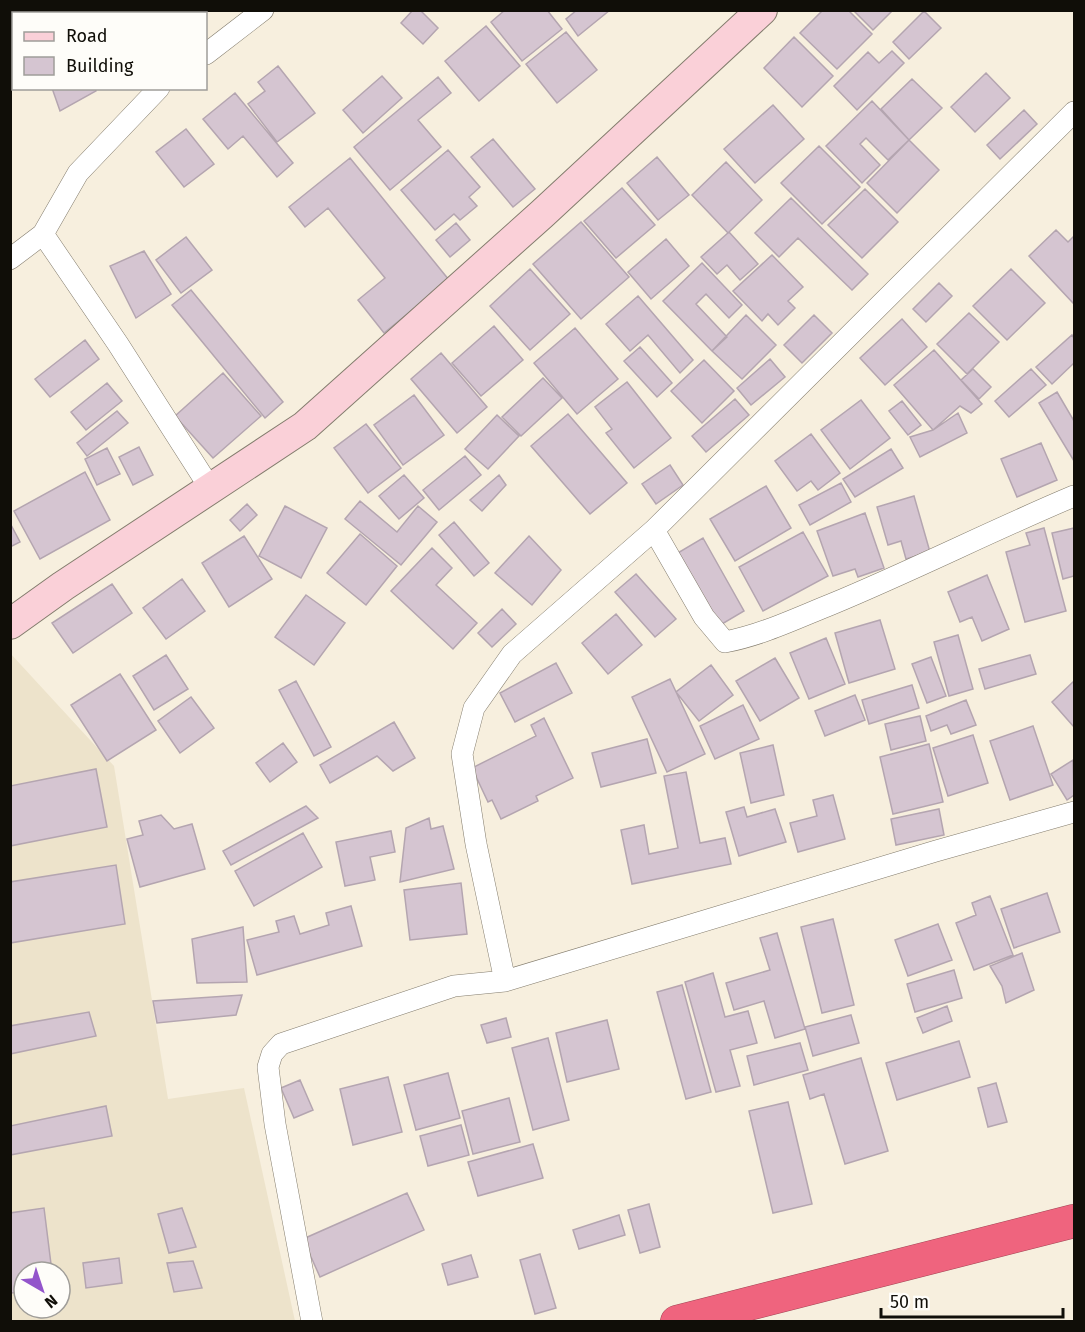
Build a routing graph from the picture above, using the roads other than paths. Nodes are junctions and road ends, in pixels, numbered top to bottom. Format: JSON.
{"nodes":[{"id":1,"x":262,"y":10,"type":"edge"},
{"id":2,"x":762,"y":10,"type":"edge"},
{"id":3,"x":207,"y":53,"type":"edge"},
{"id":4,"x":157,"y":90,"type":"edge"},
{"id":5,"x":1074,"y":112,"type":"edge"},
{"id":6,"x":43,"y":234,"type":"junction"},
{"id":7,"x":10,"y":259,"type":"edge"},
{"id":8,"x":210,"y":488,"type":"junction"},
{"id":9,"x":1074,"y":496,"type":"edge"},
{"id":10,"x":654,"y":530,"type":"junction"},
{"id":11,"x":10,"y":624,"type":"edge"},
{"id":12,"x":1074,"y":812,"type":"edge"},
{"id":13,"x":505,"y":981,"type":"junction"},
{"id":14,"x":1074,"y":1221,"type":"edge"},
{"id":15,"x":312,"y":1322,"type":"edge"},
{"id":16,"x":677,"y":1322,"type":"edge"}],
"edges":[{"from":1,"to":3,"type":"street"},
{"from":2,"to":8,"type":"street"},
{"from":4,"to":6,"type":"street"},
{"from":5,"to":10,"type":"street"},
{"from":6,"to":7,"type":"street"},
{"from":6,"to":8,"type":"street"},
{"from":8,"to":11,"type":"street"},
{"from":9,"to":10,"type":"street"},
{"from":10,"to":13,"type":"street"},
{"from":12,"to":13,"type":"street"},
{"from":13,"to":15,"type":"street"},
{"from":14,"to":16,"type":"highway"}]}
